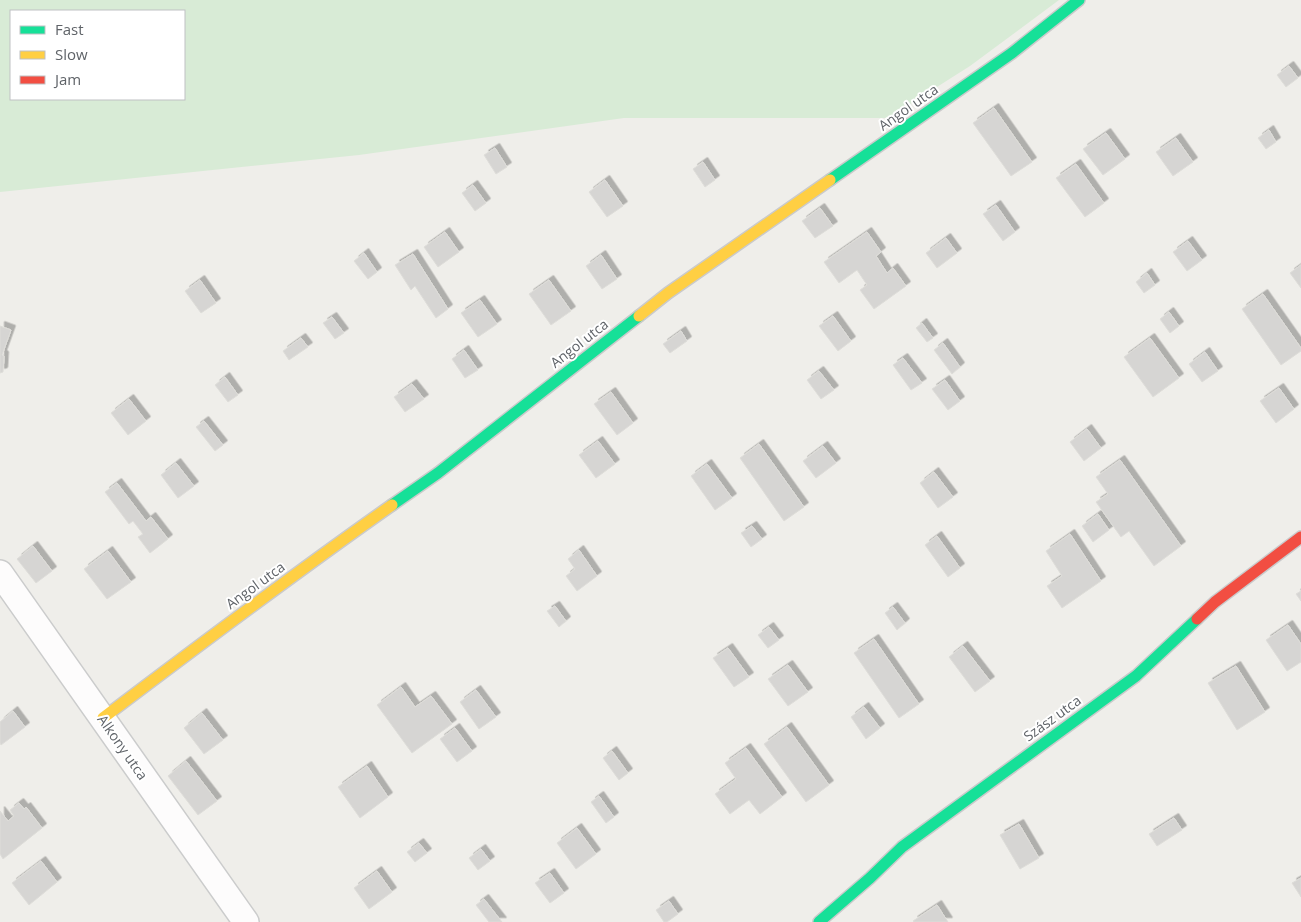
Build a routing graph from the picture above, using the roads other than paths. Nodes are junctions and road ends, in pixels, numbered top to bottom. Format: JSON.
{"nodes":[{"id":1,"x":1079,"y":0,"type":"edge"},
{"id":2,"x":1301,"y":537,"type":"edge"},
{"id":3,"x":0,"y":573,"type":"edge"},
{"id":4,"x":103,"y":718,"type":"junction"},
{"id":5,"x":246,"y":922,"type":"edge"},
{"id":6,"x":819,"y":922,"type":"edge"}],
"edges":[{"from":1,"to":4,"type":"street","name":"Angol utca"},
{"from":2,"to":6,"type":"street","name":"Szász utca"},
{"from":3,"to":4,"type":"street","name":"Alkony utca"},
{"from":4,"to":5,"type":"street","name":"Alkony utca"}]}
